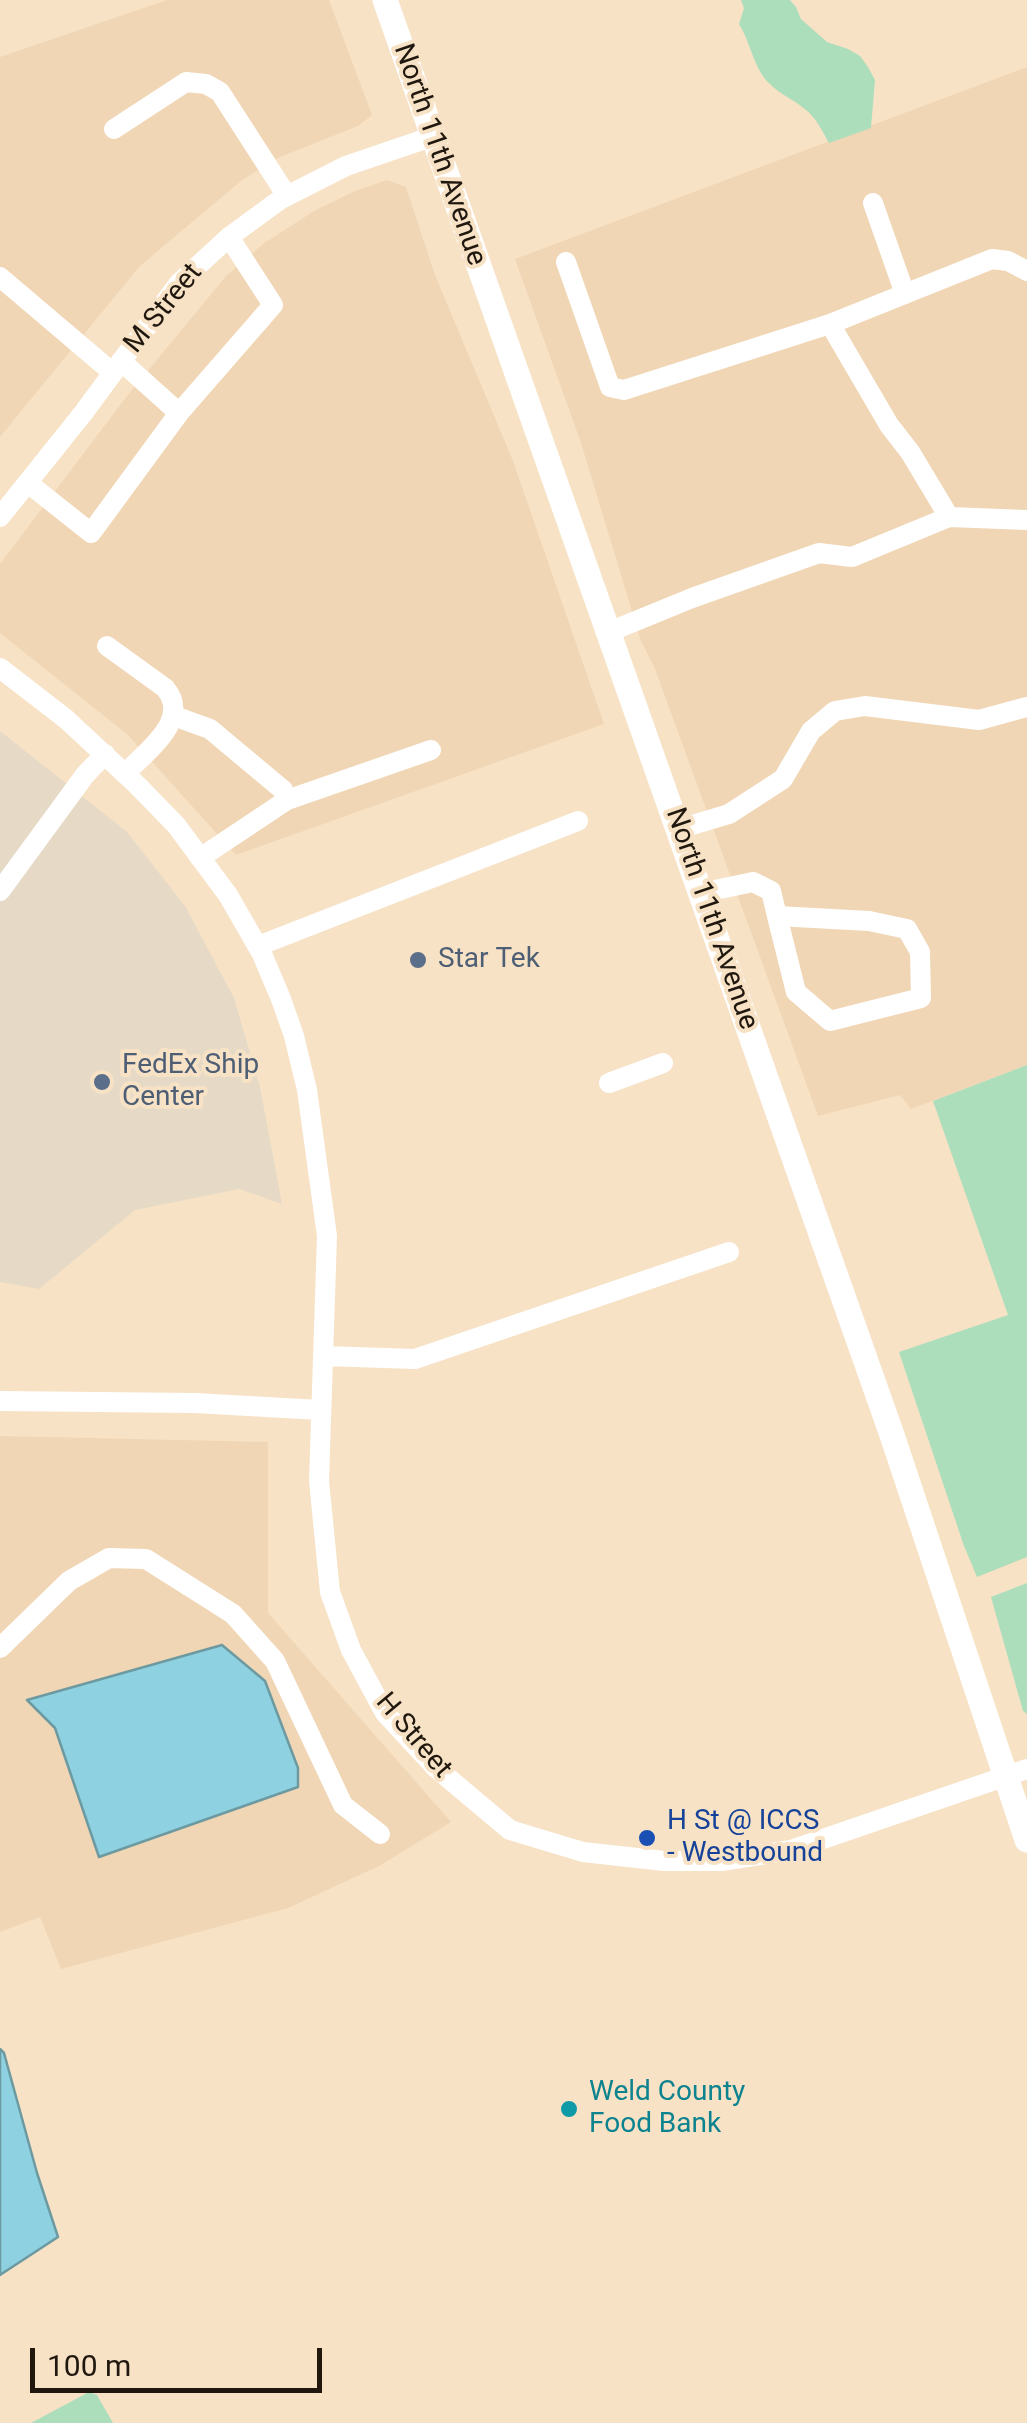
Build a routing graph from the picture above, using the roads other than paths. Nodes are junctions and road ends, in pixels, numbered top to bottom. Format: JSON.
{"nodes":[{"id":1,"x":385,"y":0,"type":"edge"},
{"id":2,"x":114,"y":129,"type":"dead end"},
{"id":3,"x":431,"y":136,"type":"junction"},
{"id":4,"x":288,"y":196,"type":"junction"},
{"id":5,"x":873,"y":203,"type":"dead end"},
{"id":6,"x":229,"y":237,"type":"junction"},
{"id":7,"x":566,"y":262,"type":"dead end"},
{"id":8,"x":1027,"y":270,"type":"edge"},
{"id":9,"x":0,"y":277,"type":"edge"},
{"id":10,"x":905,"y":294,"type":"junction"},
{"id":11,"x":830,"y":324,"type":"junction"},
{"id":12,"x":117,"y":367,"type":"junction"},
{"id":13,"x":179,"y":413,"type":"junction"},
{"id":14,"x":28,"y":483,"type":"junction"},
{"id":15,"x":0,"y":518,"type":"edge"},
{"id":16,"x":949,"y":518,"type":"junction"},
{"id":17,"x":1027,"y":520,"type":"edge"},
{"id":18,"x":609,"y":632,"type":"junction"},
{"id":19,"x":107,"y":646,"type":"dead end"},
{"id":20,"x":0,"y":668,"type":"edge"},
{"id":21,"x":1027,"y":707,"type":"edge"},
{"id":22,"x":174,"y":716,"type":"junction"},
{"id":23,"x":430,"y":750,"type":"dead end"},
{"id":24,"x":105,"y":754,"type":"junction"},
{"id":25,"x":125,"y":774,"type":"junction"},
{"id":26,"x":288,"y":800,"type":"junction"},
{"id":27,"x":578,"y":822,"type":"dead end"},
{"id":28,"x":679,"y":829,"type":"junction"},
{"id":29,"x":200,"y":858,"type":"junction"},
{"id":30,"x":0,"y":891,"type":"edge"},
{"id":31,"x":702,"y":893,"type":"junction"},
{"id":32,"x":777,"y":916,"type":"junction"},
{"id":33,"x":258,"y":946,"type":"junction"},
{"id":34,"x":663,"y":1063,"type":"dead end"},
{"id":35,"x":609,"y":1083,"type":"dead end"},
{"id":36,"x":729,"y":1252,"type":"dead end"},
{"id":37,"x":324,"y":1356,"type":"junction"},
{"id":38,"x":0,"y":1400,"type":"edge"},
{"id":39,"x":320,"y":1410,"type":"junction"},
{"id":40,"x":0,"y":1648,"type":"edge"},
{"id":41,"x":1016,"y":1772,"type":"edge"},
{"id":42,"x":380,"y":1834,"type":"dead end"},
{"id":43,"x":1027,"y":1840,"type":"edge"}],
"edges":[{"from":1,"to":3,"type":"main road","name":"North 11th Avenue"},
{"from":2,"to":4,"type":"street"},
{"from":3,"to":4,"type":"street","name":"M Street"},
{"from":3,"to":18,"type":"main road","name":"North 11th Avenue"},
{"from":4,"to":6,"type":"street","name":"M Street"},
{"from":5,"to":10,"type":"street"},
{"from":6,"to":12,"type":"street","name":"M Street"},
{"from":6,"to":13,"type":"street"},
{"from":7,"to":11,"type":"street"},
{"from":8,"to":10,"type":"street"},
{"from":9,"to":12,"type":"street"},
{"from":10,"to":11,"type":"street"},
{"from":11,"to":16,"type":"street"},
{"from":12,"to":13,"type":"street"},
{"from":12,"to":14,"type":"street","name":"M Street"},
{"from":13,"to":14,"type":"street"},
{"from":14,"to":15,"type":"street","name":"M Street"},
{"from":16,"to":17,"type":"street"},
{"from":16,"to":18,"type":"street"},
{"from":18,"to":28,"type":"main road","name":"North 11th Avenue"},
{"from":19,"to":22,"type":"street"},
{"from":20,"to":24,"type":"street","name":"H Street"},
{"from":21,"to":28,"type":"street"},
{"from":22,"to":25,"type":"street"},
{"from":22,"to":26,"type":"street"},
{"from":23,"to":26,"type":"street"},
{"from":24,"to":25,"type":"street","name":"H Street"},
{"from":24,"to":30,"type":"street"},
{"from":25,"to":29,"type":"street","name":"H Street"},
{"from":26,"to":29,"type":"street"},
{"from":27,"to":33,"type":"street"},
{"from":28,"to":31,"type":"main road","name":"North 11th Avenue"},
{"from":29,"to":33,"type":"street","name":"H Street"},
{"from":31,"to":32,"type":"street"},
{"from":31,"to":41,"type":"main road","name":"North 11th Avenue"},
{"from":32,"to":32,"type":"street"},
{"from":33,"to":37,"type":"street","name":"H Street"},
{"from":34,"to":35,"type":"street"},
{"from":36,"to":37,"type":"street"},
{"from":37,"to":39,"type":"street","name":"H Street"},
{"from":38,"to":39,"type":"street"},
{"from":39,"to":41,"type":"street","name":"H Street"},
{"from":40,"to":42,"type":"street"},
{"from":41,"to":43,"type":"main road","name":"North 11th Avenue"}]}
